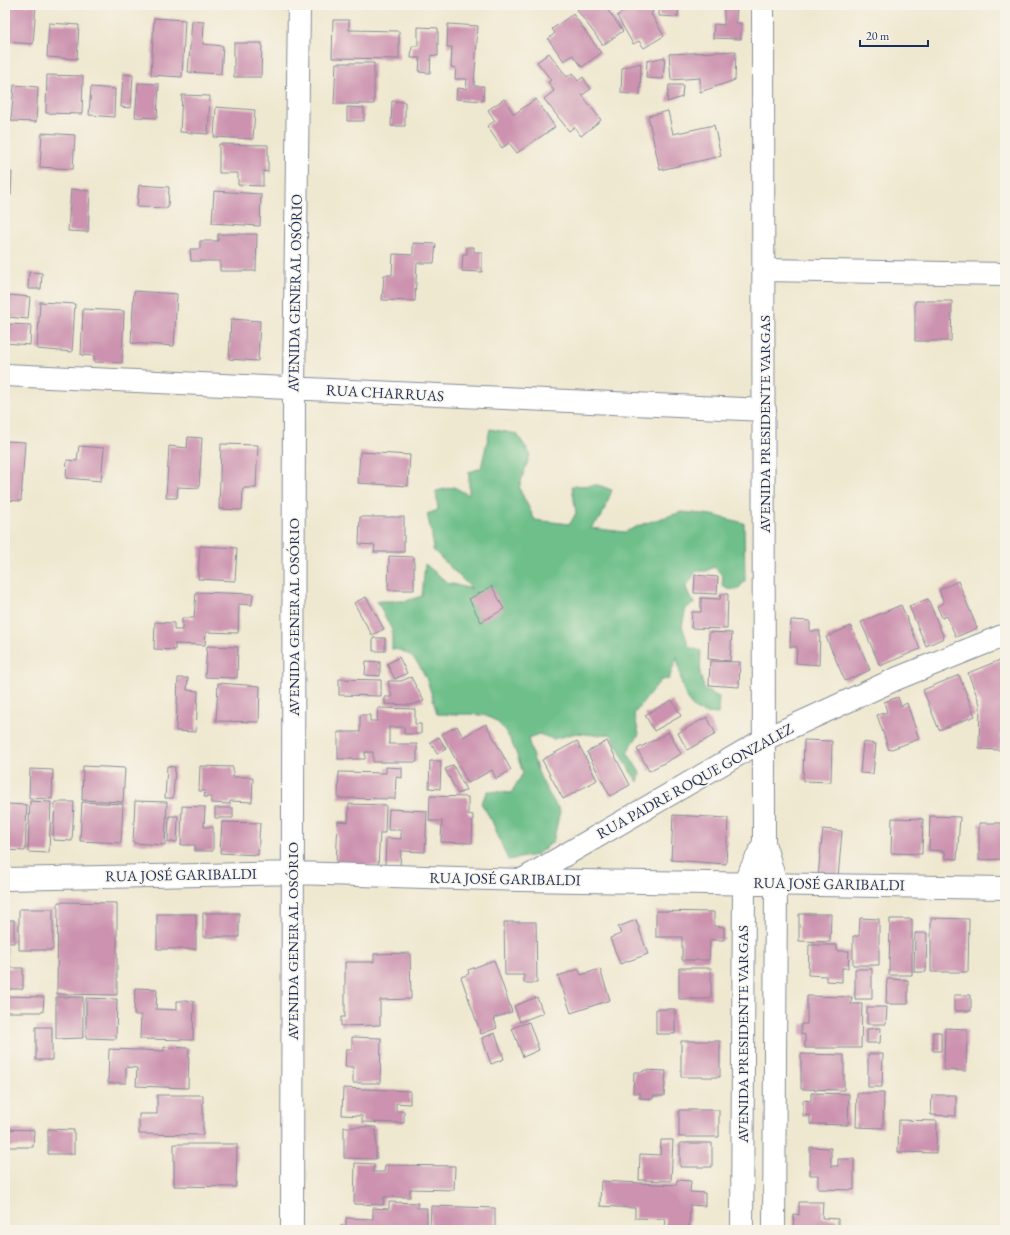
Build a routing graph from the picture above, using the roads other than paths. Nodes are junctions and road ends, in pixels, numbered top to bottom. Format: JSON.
{"nodes":[{"id":1,"x":300,"y":5,"type":"edge"},
{"id":2,"x":763,"y":5,"type":"edge"},
{"id":3,"x":764,"y":270,"type":"junction"},
{"id":4,"x":1005,"y":274,"type":"edge"},
{"id":5,"x":5,"y":375,"type":"edge"},
{"id":6,"x":294,"y":389,"type":"junction"},
{"id":7,"x":765,"y":410,"type":"junction"},
{"id":8,"x":1005,"y":635,"type":"edge"},
{"id":9,"x":765,"y":739,"type":"junction"},
{"id":10,"x":764,"y":843,"type":"junction"},
{"id":11,"x":294,"y":873,"type":"junction"},
{"id":12,"x":5,"y":879,"type":"edge"},
{"id":13,"x":521,"y":880,"type":"junction"},
{"id":14,"x":744,"y":883,"type":"junction"},
{"id":15,"x":776,"y":884,"type":"junction"},
{"id":16,"x":1005,"y":888,"type":"edge"},
{"id":17,"x":292,"y":1230,"type":"edge"},
{"id":18,"x":742,"y":1230,"type":"edge"},
{"id":19,"x":774,"y":1230,"type":"edge"}],
"edges":[{"from":1,"to":6,"type":"street","name":"AVENIDA GENERAL OSÓRIO"},
{"from":2,"to":3,"type":"street","name":"AVENIDA PRESIDENTE VARGAS"},
{"from":3,"to":4,"type":"street"},
{"from":3,"to":7,"type":"street","name":"AVENIDA PRESIDENTE VARGAS"},
{"from":5,"to":6,"type":"street","name":"RUA CHARRUAS"},
{"from":6,"to":7,"type":"street","name":"RUA CHARRUAS"},
{"from":6,"to":11,"type":"street","name":"AVENIDA GENERAL OSÓRIO"},
{"from":7,"to":9,"type":"street","name":"AVENIDA PRESIDENTE VARGAS"},
{"from":8,"to":9,"type":"street","name":"RUA PADRE ROQUE GONZALEZ"},
{"from":9,"to":10,"type":"street","name":"AVENIDA PRESIDENTE VARGAS"},
{"from":9,"to":13,"type":"street","name":"RUA PADRE ROQUE GONZALEZ"},
{"from":10,"to":14,"type":"street","name":"AVENIDA PRESIDENTE VARGAS"},
{"from":10,"to":15,"type":"street","name":"AVENIDA PRESIDENTE VARGAS"},
{"from":11,"to":12,"type":"street","name":"RUA JOSÉ GARIBALDI"},
{"from":11,"to":13,"type":"street","name":"RUA JOSÉ GARIBALDI"},
{"from":11,"to":17,"type":"street","name":"AVENIDA GENERAL OSÓRIO"},
{"from":13,"to":14,"type":"street","name":"RUA JOSÉ GARIBALDI"},
{"from":14,"to":15,"type":"street","name":"RUA JOSÉ GARIBALDI"},
{"from":14,"to":18,"type":"street","name":"AVENIDA PRESIDENTE VARGAS"},
{"from":15,"to":16,"type":"street","name":"RUA JOSÉ GARIBALDI"},
{"from":15,"to":19,"type":"street","name":"AVENIDA PRESIDENTE VARGAS"}]}
